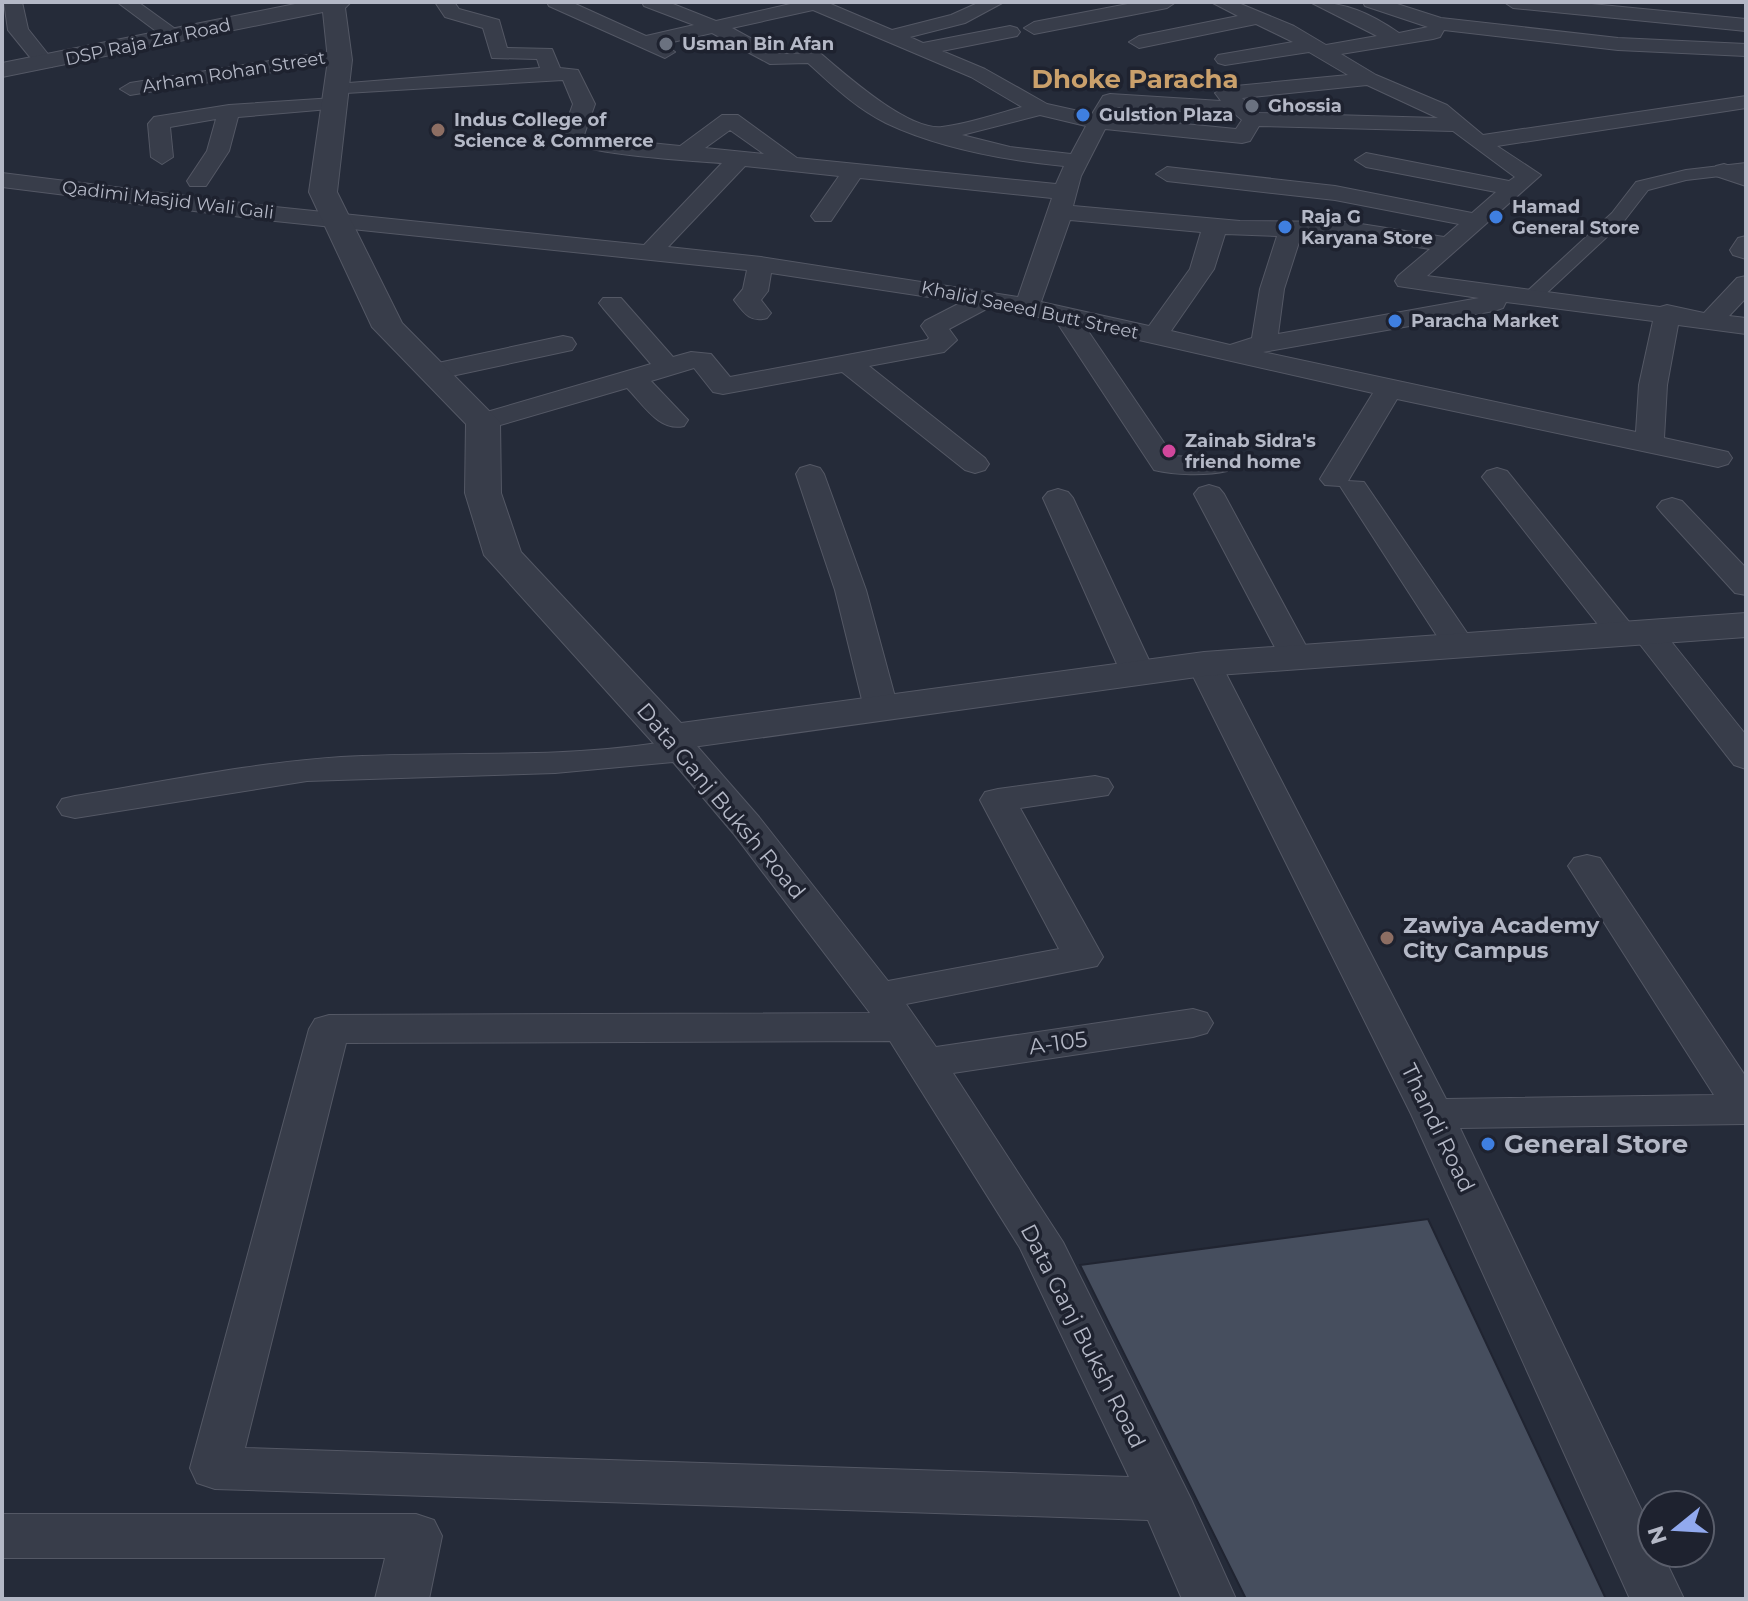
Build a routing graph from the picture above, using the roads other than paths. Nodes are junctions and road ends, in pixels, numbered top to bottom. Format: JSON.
{"nodes":[{"id":1,"x":13,"y":2,"type":"edge"},
{"id":2,"x":126,"y":2,"type":"edge"},
{"id":3,"x":334,"y":2,"type":"edge"},
{"id":4,"x":444,"y":2,"type":"edge"},
{"id":5,"x":556,"y":2,"type":"edge"},
{"id":6,"x":651,"y":2,"type":"edge"},
{"id":7,"x":995,"y":2,"type":"edge"},
{"id":8,"x":1167,"y":2,"type":"edge"},
{"id":9,"x":1220,"y":2,"type":"edge"},
{"id":10,"x":1319,"y":2,"type":"edge"},
{"id":11,"x":1372,"y":2,"type":"edge"},
{"id":12,"x":1426,"y":2,"type":"edge"},
{"id":13,"x":1513,"y":2,"type":"edge"},
{"id":14,"x":812,"y":3,"type":"edge"},
{"id":15,"x":1297,"y":4,"type":"edge"},
{"id":16,"x":1400,"y":12,"type":"junction"},
{"id":17,"x":1252,"y":16,"type":"junction"},
{"id":18,"x":1439,"y":24,"type":"junction"},
{"id":19,"x":1746,"y":25,"type":"edge"},
{"id":20,"x":715,"y":27,"type":"junction"},
{"id":21,"x":1034,"y":28,"type":"dead end"},
{"id":22,"x":1010,"y":32,"type":"dead end"},
{"id":23,"x":175,"y":36,"type":"junction"},
{"id":24,"x":890,"y":36,"type":"junction"},
{"id":25,"x":1396,"y":39,"type":"junction"},
{"id":26,"x":646,"y":42,"type":"junction"},
{"id":27,"x":1139,"y":42,"type":"dead end"},
{"id":28,"x":1318,"y":48,"type":"junction"},
{"id":29,"x":920,"y":49,"type":"junction"},
{"id":30,"x":1746,"y":50,"type":"edge"},
{"id":31,"x":339,"y":56,"type":"junction"},
{"id":32,"x":678,"y":58,"type":"dead end"},
{"id":33,"x":1225,"y":59,"type":"dead end"},
{"id":34,"x":45,"y":63,"type":"junction"},
{"id":35,"x":2,"y":70,"type":"edge"},
{"id":36,"x":552,"y":74,"type":"junction"},
{"id":37,"x":1369,"y":79,"type":"junction"},
{"id":38,"x":130,"y":89,"type":"dead end"},
{"id":39,"x":335,"y":97,"type":"junction"},
{"id":40,"x":1746,"y":102,"type":"edge"},
{"id":41,"x":1040,"y":109,"type":"junction"},
{"id":42,"x":229,"y":111,"type":"junction"},
{"id":43,"x":1097,"y":122,"type":"junction"},
{"id":44,"x":1239,"y":124,"type":"junction"},
{"id":45,"x":1459,"y":125,"type":"junction"},
{"id":46,"x":940,"y":134,"type":"junction"},
{"id":47,"x":1313,"y":142,"type":"dead end"},
{"id":48,"x":1478,"y":142,"type":"junction"},
{"id":49,"x":599,"y":145,"type":"junction"},
{"id":50,"x":684,"y":153,"type":"junction"},
{"id":51,"x":162,"y":157,"type":"dead end"},
{"id":52,"x":740,"y":158,"type":"junction"},
{"id":53,"x":1366,"y":160,"type":"dead end"},
{"id":54,"x":1078,"y":161,"type":"junction"},
{"id":55,"x":791,"y":163,"type":"junction"},
{"id":56,"x":574,"y":165,"type":"dead end"},
{"id":57,"x":1735,"y":169,"type":"edge"},
{"id":58,"x":854,"y":170,"type":"junction"},
{"id":59,"x":1167,"y":174,"type":"dead end"},
{"id":60,"x":1199,"y":177,"type":"junction"},
{"id":61,"x":1746,"y":179,"type":"edge"},
{"id":62,"x":2,"y":180,"type":"edge"},
{"id":63,"x":198,"y":181,"type":"dead end"},
{"id":64,"x":1513,"y":189,"type":"junction"},
{"id":65,"x":1062,"y":202,"type":"junction"},
{"id":66,"x":823,"y":216,"type":"dead end"},
{"id":67,"x":333,"y":218,"type":"junction"},
{"id":68,"x":1478,"y":221,"type":"junction"},
{"id":69,"x":1215,"y":226,"type":"junction"},
{"id":70,"x":1291,"y":229,"type":"junction"},
{"id":71,"x":1746,"y":243,"type":"edge"},
{"id":72,"x":1451,"y":245,"type":"junction"},
{"id":73,"x":650,"y":252,"type":"junction"},
{"id":74,"x":1746,"y":252,"type":"edge"},
{"id":75,"x":761,"y":264,"type":"junction"},
{"id":76,"x":1746,"y":283,"type":"edge"},
{"id":77,"x":1531,"y":297,"type":"junction"},
{"id":78,"x":989,"y":298,"type":"junction"},
{"id":79,"x":612,"y":303,"type":"dead end"},
{"id":80,"x":1027,"y":307,"type":"junction"},
{"id":81,"x":758,"y":313,"type":"dead end"},
{"id":82,"x":1667,"y":313,"type":"junction"},
{"id":83,"x":1065,"y":315,"type":"junction"},
{"id":84,"x":1711,"y":320,"type":"junction"},
{"id":85,"x":1746,"y":326,"type":"edge"},
{"id":86,"x":1155,"y":336,"type":"junction"},
{"id":87,"x":1264,"y":343,"type":"junction"},
{"id":88,"x":563,"y":344,"type":"dead end"},
{"id":89,"x":1223,"y":351,"type":"junction"},
{"id":90,"x":849,"y":364,"type":"junction"},
{"id":91,"x":668,"y":367,"type":"junction"},
{"id":92,"x":433,"y":372,"type":"junction"},
{"id":93,"x":633,"y":378,"type":"junction"},
{"id":94,"x":1389,"y":389,"type":"junction"},
{"id":95,"x":674,"y":420,"type":"dead end"},
{"id":96,"x":483,"y":422,"type":"junction"},
{"id":97,"x":1649,"y":445,"type":"junction"},
{"id":98,"x":1718,"y":458,"type":"dead end"},
{"id":99,"x":975,"y":464,"type":"dead end"},
{"id":100,"x":810,"y":474,"type":"dead end"},
{"id":101,"x":1497,"y":477,"type":"dead end"},
{"id":102,"x":1058,"y":498,"type":"dead end"},
{"id":103,"x":1672,"y":507,"type":"dead end"},
{"id":104,"x":1746,"y":586,"type":"edge"},
{"id":105,"x":1744,"y":628,"type":"edge"},
{"id":106,"x":1634,"y":633,"type":"junction"},
{"id":107,"x":1460,"y":646,"type":"junction"},
{"id":108,"x":1296,"y":657,"type":"junction"},
{"id":109,"x":1204,"y":664,"type":"junction"},
{"id":110,"x":1138,"y":673,"type":"junction"},
{"id":111,"x":881,"y":708,"type":"junction"},
{"id":112,"x":677,"y":744,"type":"junction"},
{"id":113,"x":1746,"y":758,"type":"edge"},
{"id":114,"x":1095,"y":787,"type":"dead end"},
{"id":115,"x":75,"y":807,"type":"dead end"},
{"id":116,"x":1587,"y":866,"type":"dead end"},
{"id":117,"x":1193,"y":1023,"type":"dead end"},
{"id":118,"x":901,"y":1029,"type":"junction"},
{"id":119,"x":1746,"y":1110,"type":"edge"},
{"id":120,"x":1432,"y":1114,"type":"junction"},
{"id":121,"x":1165,"y":1499,"type":"junction"},
{"id":122,"x":2,"y":1536,"type":"edge"},
{"id":123,"x":402,"y":1599,"type":"edge"},
{"id":124,"x":1209,"y":1599,"type":"edge"},
{"id":125,"x":1657,"y":1599,"type":"edge"}],
"edges":[{"from":1,"to":34,"type":"street"},
{"from":2,"to":23,"type":"street"},
{"from":3,"to":23,"type":"street","name":"DSP Raja Zar Road"},
{"from":3,"to":31,"type":"street"},
{"from":4,"to":36,"type":"street"},
{"from":5,"to":26,"type":"street"},
{"from":6,"to":20,"type":"street"},
{"from":7,"to":24,"type":"street"},
{"from":8,"to":21,"type":"street"},
{"from":9,"to":17,"type":"street"},
{"from":10,"to":25,"type":"street"},
{"from":11,"to":16,"type":"street"},
{"from":12,"to":16,"type":"street"},
{"from":13,"to":19,"type":"street"},
{"from":14,"to":20,"type":"street"},
{"from":14,"to":24,"type":"street"},
{"from":15,"to":17,"type":"street"},
{"from":16,"to":18,"type":"street"},
{"from":17,"to":27,"type":"street"},
{"from":17,"to":28,"type":"street"},
{"from":18,"to":25,"type":"street"},
{"from":18,"to":30,"type":"street"},
{"from":20,"to":26,"type":"street"},
{"from":20,"to":46,"type":"street"},
{"from":22,"to":29,"type":"street"},
{"from":23,"to":34,"type":"street","name":"DSP Raja Zar Road"},
{"from":24,"to":29,"type":"street"},
{"from":25,"to":28,"type":"street"},
{"from":26,"to":32,"type":"street"},
{"from":28,"to":33,"type":"street"},
{"from":28,"to":37,"type":"street"},
{"from":29,"to":41,"type":"street"},
{"from":31,"to":38,"type":"street","name":"Arham Rohan Street"},
{"from":31,"to":39,"type":"street"},
{"from":34,"to":35,"type":"street","name":"DSP Raja Zar Road"},
{"from":36,"to":39,"type":"street"},
{"from":36,"to":49,"type":"street"},
{"from":37,"to":44,"type":"street"},
{"from":37,"to":45,"type":"street"},
{"from":39,"to":42,"type":"street"},
{"from":39,"to":67,"type":"street"},
{"from":40,"to":48,"type":"street"},
{"from":41,"to":43,"type":"street"},
{"from":41,"to":46,"type":"street"},
{"from":42,"to":51,"type":"street"},
{"from":42,"to":63,"type":"street"},
{"from":43,"to":44,"type":"street"},
{"from":43,"to":44,"type":"street"},
{"from":43,"to":54,"type":"street"},
{"from":44,"to":45,"type":"street"},
{"from":44,"to":47,"type":"street"},
{"from":44,"to":60,"type":"street"},
{"from":45,"to":48,"type":"street"},
{"from":46,"to":54,"type":"street"},
{"from":48,"to":64,"type":"street"},
{"from":49,"to":50,"type":"street"},
{"from":49,"to":56,"type":"street"},
{"from":50,"to":52,"type":"street"},
{"from":50,"to":55,"type":"street"},
{"from":52,"to":55,"type":"street"},
{"from":52,"to":73,"type":"street"},
{"from":53,"to":64,"type":"street"},
{"from":54,"to":65,"type":"street"},
{"from":55,"to":58,"type":"street"},
{"from":57,"to":61,"type":"street"},
{"from":57,"to":77,"type":"street"},
{"from":58,"to":65,"type":"street"},
{"from":58,"to":66,"type":"street"},
{"from":59,"to":60,"type":"street"},
{"from":60,"to":68,"type":"street"},
{"from":62,"to":67,"type":"street","name":"Qadimi Masjid Wali Gali"},
{"from":64,"to":68,"type":"street"},
{"from":65,"to":69,"type":"street"},
{"from":65,"to":80,"type":"street"},
{"from":67,"to":73,"type":"street","name":"Khalid Saeed Butt Street"},
{"from":67,"to":92,"type":"street"},
{"from":68,"to":72,"type":"street"},
{"from":69,"to":70,"type":"street"},
{"from":69,"to":86,"type":"street"},
{"from":70,"to":72,"type":"street"},
{"from":70,"to":87,"type":"street"},
{"from":71,"to":74,"type":"street"},
{"from":72,"to":77,"type":"street"},
{"from":73,"to":75,"type":"street","name":"Khalid Saeed Butt Street"},
{"from":75,"to":78,"type":"street","name":"Khalid Saeed Butt Street"},
{"from":75,"to":81,"type":"street"},
{"from":76,"to":84,"type":"street"},
{"from":77,"to":82,"type":"street"},
{"from":77,"to":87,"type":"street"},
{"from":78,"to":80,"type":"street","name":"Khalid Saeed Butt Street"},
{"from":78,"to":90,"type":"street"},
{"from":79,"to":91,"type":"street"},
{"from":80,"to":83,"type":"street","name":"Khalid Saeed Butt Street"},
{"from":82,"to":84,"type":"street"},
{"from":82,"to":97,"type":"street"},
{"from":83,"to":86,"type":"street","name":"Khalid Saeed Butt Street"},
{"from":83,"to":108,"type":"street"},
{"from":84,"to":85,"type":"street"},
{"from":86,"to":89,"type":"street","name":"Khalid Saeed Butt Street"},
{"from":87,"to":89,"type":"street"},
{"from":88,"to":92,"type":"street"},
{"from":89,"to":94,"type":"street","name":"Khalid Saeed Butt Street"},
{"from":90,"to":91,"type":"street"},
{"from":90,"to":99,"type":"street"},
{"from":91,"to":93,"type":"street"},
{"from":92,"to":96,"type":"street"},
{"from":93,"to":95,"type":"street"},
{"from":93,"to":96,"type":"street"},
{"from":94,"to":97,"type":"street","name":"Khalid Saeed Butt Street"},
{"from":94,"to":107,"type":"street"},
{"from":96,"to":112,"type":"street","name":"Data Ganj Buksh Road"},
{"from":97,"to":98,"type":"street","name":"Khalid Saeed Butt Street"},
{"from":100,"to":111,"type":"street"},
{"from":101,"to":106,"type":"street"},
{"from":102,"to":110,"type":"street"},
{"from":103,"to":104,"type":"street"},
{"from":105,"to":106,"type":"street"},
{"from":106,"to":107,"type":"street"},
{"from":106,"to":113,"type":"street"},
{"from":107,"to":108,"type":"street"},
{"from":108,"to":109,"type":"street"},
{"from":109,"to":110,"type":"street"},
{"from":109,"to":120,"type":"street","name":"Thandi Road"},
{"from":110,"to":111,"type":"street"},
{"from":111,"to":112,"type":"street"},
{"from":112,"to":115,"type":"street"},
{"from":112,"to":118,"type":"street","name":"Data Ganj Buksh Road"},
{"from":114,"to":118,"type":"street"},
{"from":116,"to":119,"type":"street"},
{"from":117,"to":118,"type":"street","name":"A-105"},
{"from":118,"to":121,"type":"street","name":"Data Ganj Buksh Road"},
{"from":118,"to":121,"type":"street"},
{"from":119,"to":120,"type":"street"},
{"from":120,"to":125,"type":"street","name":"Thandi Road"},
{"from":121,"to":124,"type":"street","name":"Data Ganj Buksh Road"},
{"from":122,"to":123,"type":"street"}]}
